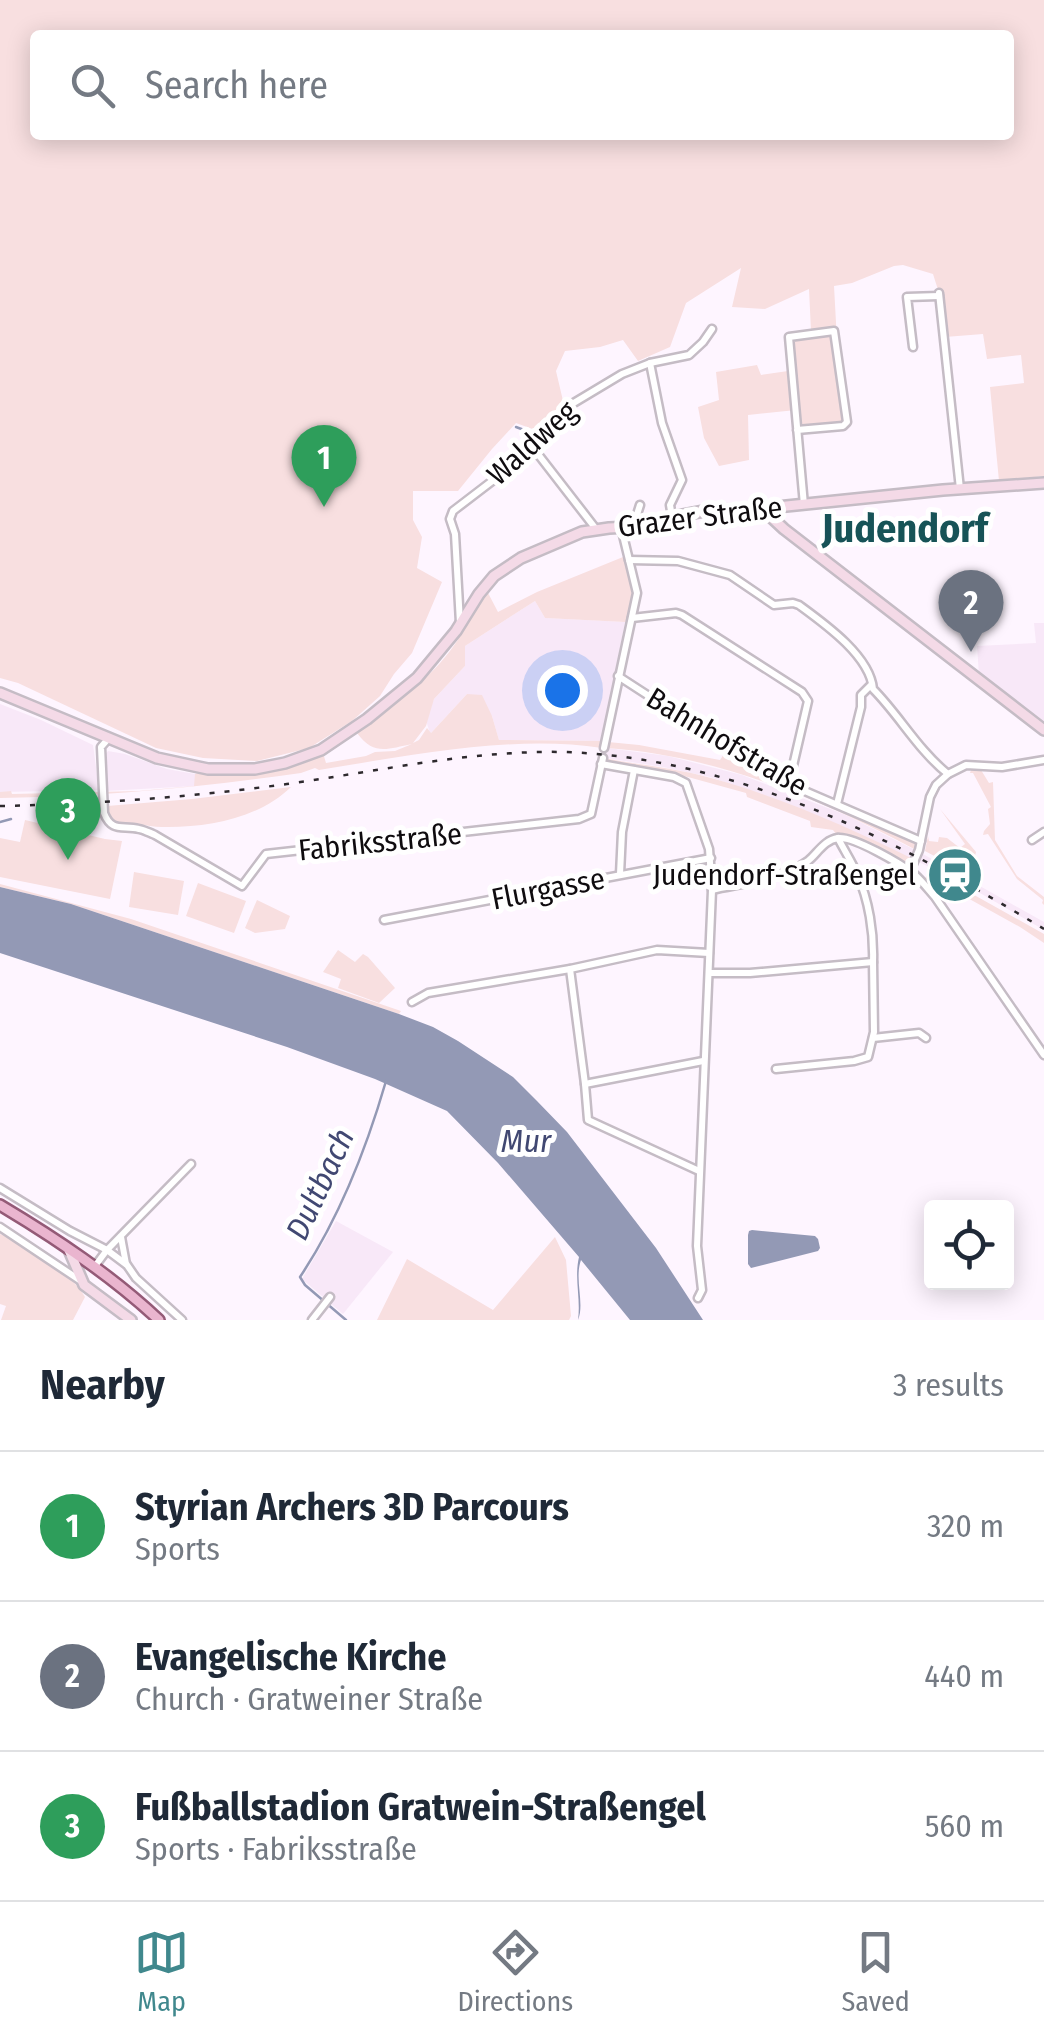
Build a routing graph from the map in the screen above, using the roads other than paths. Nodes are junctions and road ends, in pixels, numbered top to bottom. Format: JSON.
{"nodes":[{"id":1,"x":712,"y":329,"type":"dead end"},
{"id":2,"x":913,"y":348,"type":"dead end"},
{"id":3,"x":650,"y":363,"type":"junction"},
{"id":4,"x":797,"y":430,"type":"junction"},
{"id":5,"x":534,"y":449,"type":"junction"},
{"id":6,"x":1044,"y":483,"type":"edge"},
{"id":7,"x":960,"y":489,"type":"junction"},
{"id":8,"x":640,"y":505,"type":"dead end"},
{"id":9,"x":804,"y":505,"type":"junction"},
{"id":10,"x":767,"y":508,"type":"junction"},
{"id":11,"x":672,"y":517,"type":"junction"},
{"id":12,"x":621,"y":527,"type":"junction"},
{"id":13,"x":634,"y":527,"type":"junction"},
{"id":14,"x":596,"y":529,"type":"junction"},
{"id":15,"x":629,"y":560,"type":"junction"},
{"id":16,"x":632,"y":618,"type":"junction"},
{"id":17,"x":461,"y":624,"type":"junction"},
{"id":18,"x":618,"y":676,"type":"junction"},
{"id":19,"x":871,"y":685,"type":"junction"},
{"id":20,"x":0,"y":693,"type":"edge"},
{"id":21,"x":1044,"y":730,"type":"edge"},
{"id":22,"x":108,"y":739,"type":"junction"},
{"id":23,"x":604,"y":748,"type":"dead end"},
{"id":24,"x":1044,"y":760,"type":"edge"},
{"id":25,"x":634,"y":770,"type":"junction"},
{"id":26,"x":948,"y":774,"type":"junction"},
{"id":27,"x":789,"y":783,"type":"junction"},
{"id":28,"x":837,"y":804,"type":"junction"},
{"id":29,"x":1044,"y":832,"type":"edge"},
{"id":30,"x":838,"y":838,"type":"junction"},
{"id":31,"x":1032,"y":840,"type":"dead end"},
{"id":32,"x":921,"y":841,"type":"junction"},
{"id":33,"x":712,"y":858,"type":"junction"},
{"id":34,"x":910,"y":871,"type":"junction"},
{"id":35,"x":620,"y":874,"type":"junction"},
{"id":36,"x":712,"y":890,"type":"junction"},
{"id":37,"x":384,"y":920,"type":"dead end"},
{"id":38,"x":709,"y":952,"type":"junction"},
{"id":39,"x":873,"y":962,"type":"junction"},
{"id":40,"x":570,"y":969,"type":"junction"},
{"id":41,"x":709,"y":973,"type":"junction"},
{"id":42,"x":412,"y":1002,"type":"dead end"},
{"id":43,"x":873,"y":1038,"type":"junction"},
{"id":44,"x":926,"y":1038,"type":"dead end"},
{"id":45,"x":1044,"y":1054,"type":"edge"},
{"id":46,"x":704,"y":1061,"type":"junction"},
{"id":47,"x":776,"y":1070,"type":"dead end"},
{"id":48,"x":585,"y":1084,"type":"junction"},
{"id":49,"x":191,"y":1164,"type":"dead end"},
{"id":50,"x":699,"y":1171,"type":"junction"},
{"id":51,"x":0,"y":1188,"type":"edge"},
{"id":52,"x":0,"y":1205,"type":"edge"},
{"id":53,"x":0,"y":1227,"type":"edge"},
{"id":54,"x":120,"y":1236,"type":"junction"},
{"id":55,"x":68,"y":1247,"type":"junction"},
{"id":56,"x":107,"y":1250,"type":"junction"},
{"id":57,"x":127,"y":1265,"type":"junction"},
{"id":58,"x":95,"y":1266,"type":"junction"},
{"id":59,"x":81,"y":1280,"type":"junction"},
{"id":60,"x":698,"y":1298,"type":"dead end"},
{"id":61,"x":328,"y":1300,"type":"dead end"},
{"id":62,"x":131,"y":1320,"type":"edge"},
{"id":63,"x":159,"y":1320,"type":"edge"},
{"id":64,"x":182,"y":1320,"type":"edge"},
{"id":65,"x":312,"y":1320,"type":"edge"}],
"edges":[{"from":1,"to":3,"type":"street","name":"Waldweg"},
{"from":2,"to":7,"type":"street"},
{"from":3,"to":5,"type":"street","name":"Waldweg"},
{"from":3,"to":11,"type":"street"},
{"from":4,"to":4,"type":"street","name":"Grazer Straße"},
{"from":4,"to":9,"type":"street","name":"Grazer Straße"},
{"from":5,"to":14,"type":"street","name":"Grazer Straße"},
{"from":5,"to":17,"type":"street","name":"Waldweg"},
{"from":6,"to":7,"type":"main road","name":"Grazer Straße"},
{"from":7,"to":9,"type":"main road","name":"Grazer Straße"},
{"from":8,"to":13,"type":"street"},
{"from":9,"to":10,"type":"main road","name":"Grazer Straße"},
{"from":10,"to":11,"type":"main road","name":"Grazer Straße"},
{"from":10,"to":21,"type":"main road"},
{"from":11,"to":13,"type":"main road","name":"Grazer Straße"},
{"from":12,"to":13,"type":"main road","name":"Grazer Straße"},
{"from":12,"to":14,"type":"main road","name":"Grazer Straße"},
{"from":12,"to":15,"type":"street"},
{"from":14,"to":17,"type":"main road","name":"Grazer Straße"},
{"from":15,"to":16,"type":"street"},
{"from":15,"to":19,"type":"street"},
{"from":16,"to":18,"type":"street"},
{"from":16,"to":27,"type":"street"},
{"from":17,"to":22,"type":"main road","name":"Grazer Straße"},
{"from":18,"to":23,"type":"street"},
{"from":18,"to":27,"type":"street","name":"Bahnhofstraße"},
{"from":19,"to":26,"type":"street"},
{"from":19,"to":28,"type":"street","name":"Bahnhofstraße"},
{"from":20,"to":22,"type":"main road","name":"Grazer Straße"},
{"from":22,"to":25,"type":"street","name":"Fabriksstraße"},
{"from":24,"to":26,"type":"street"},
{"from":25,"to":33,"type":"street"},
{"from":25,"to":35,"type":"street"},
{"from":26,"to":32,"type":"street"},
{"from":27,"to":28,"type":"street","name":"Bahnhofstraße"},
{"from":28,"to":32,"type":"street","name":"Bahnhofstraße"},
{"from":29,"to":31,"type":"street"},
{"from":30,"to":34,"type":"street"},
{"from":30,"to":36,"type":"street"},
{"from":30,"to":39,"type":"street"},
{"from":32,"to":34,"type":"street"},
{"from":33,"to":35,"type":"street","name":"Flurgasse"},
{"from":33,"to":36,"type":"street"},
{"from":34,"to":45,"type":"street"},
{"from":35,"to":37,"type":"street","name":"Flurgasse"},
{"from":36,"to":38,"type":"street"},
{"from":38,"to":40,"type":"street"},
{"from":38,"to":41,"type":"street"},
{"from":39,"to":41,"type":"street"},
{"from":39,"to":43,"type":"street"},
{"from":40,"to":42,"type":"street"},
{"from":40,"to":48,"type":"street"},
{"from":41,"to":46,"type":"street"},
{"from":43,"to":44,"type":"street"},
{"from":43,"to":47,"type":"street"},
{"from":46,"to":48,"type":"street"},
{"from":46,"to":50,"type":"street"},
{"from":48,"to":50,"type":"street"},
{"from":49,"to":54,"type":"street"},
{"from":50,"to":60,"type":"street"},
{"from":51,"to":56,"type":"street"},
{"from":52,"to":55,"type":"main road"},
{"from":53,"to":59,"type":"street"},
{"from":54,"to":56,"type":"street"},
{"from":54,"to":57,"type":"street"},
{"from":55,"to":58,"type":"main road"},
{"from":55,"to":59,"type":"main road"},
{"from":56,"to":57,"type":"street"},
{"from":56,"to":58,"type":"street"},
{"from":57,"to":64,"type":"street"},
{"from":58,"to":59,"type":"main road"},
{"from":58,"to":59,"type":"main road"},
{"from":58,"to":63,"type":"main road"},
{"from":59,"to":62,"type":"main road"},
{"from":61,"to":65,"type":"street"}]}
